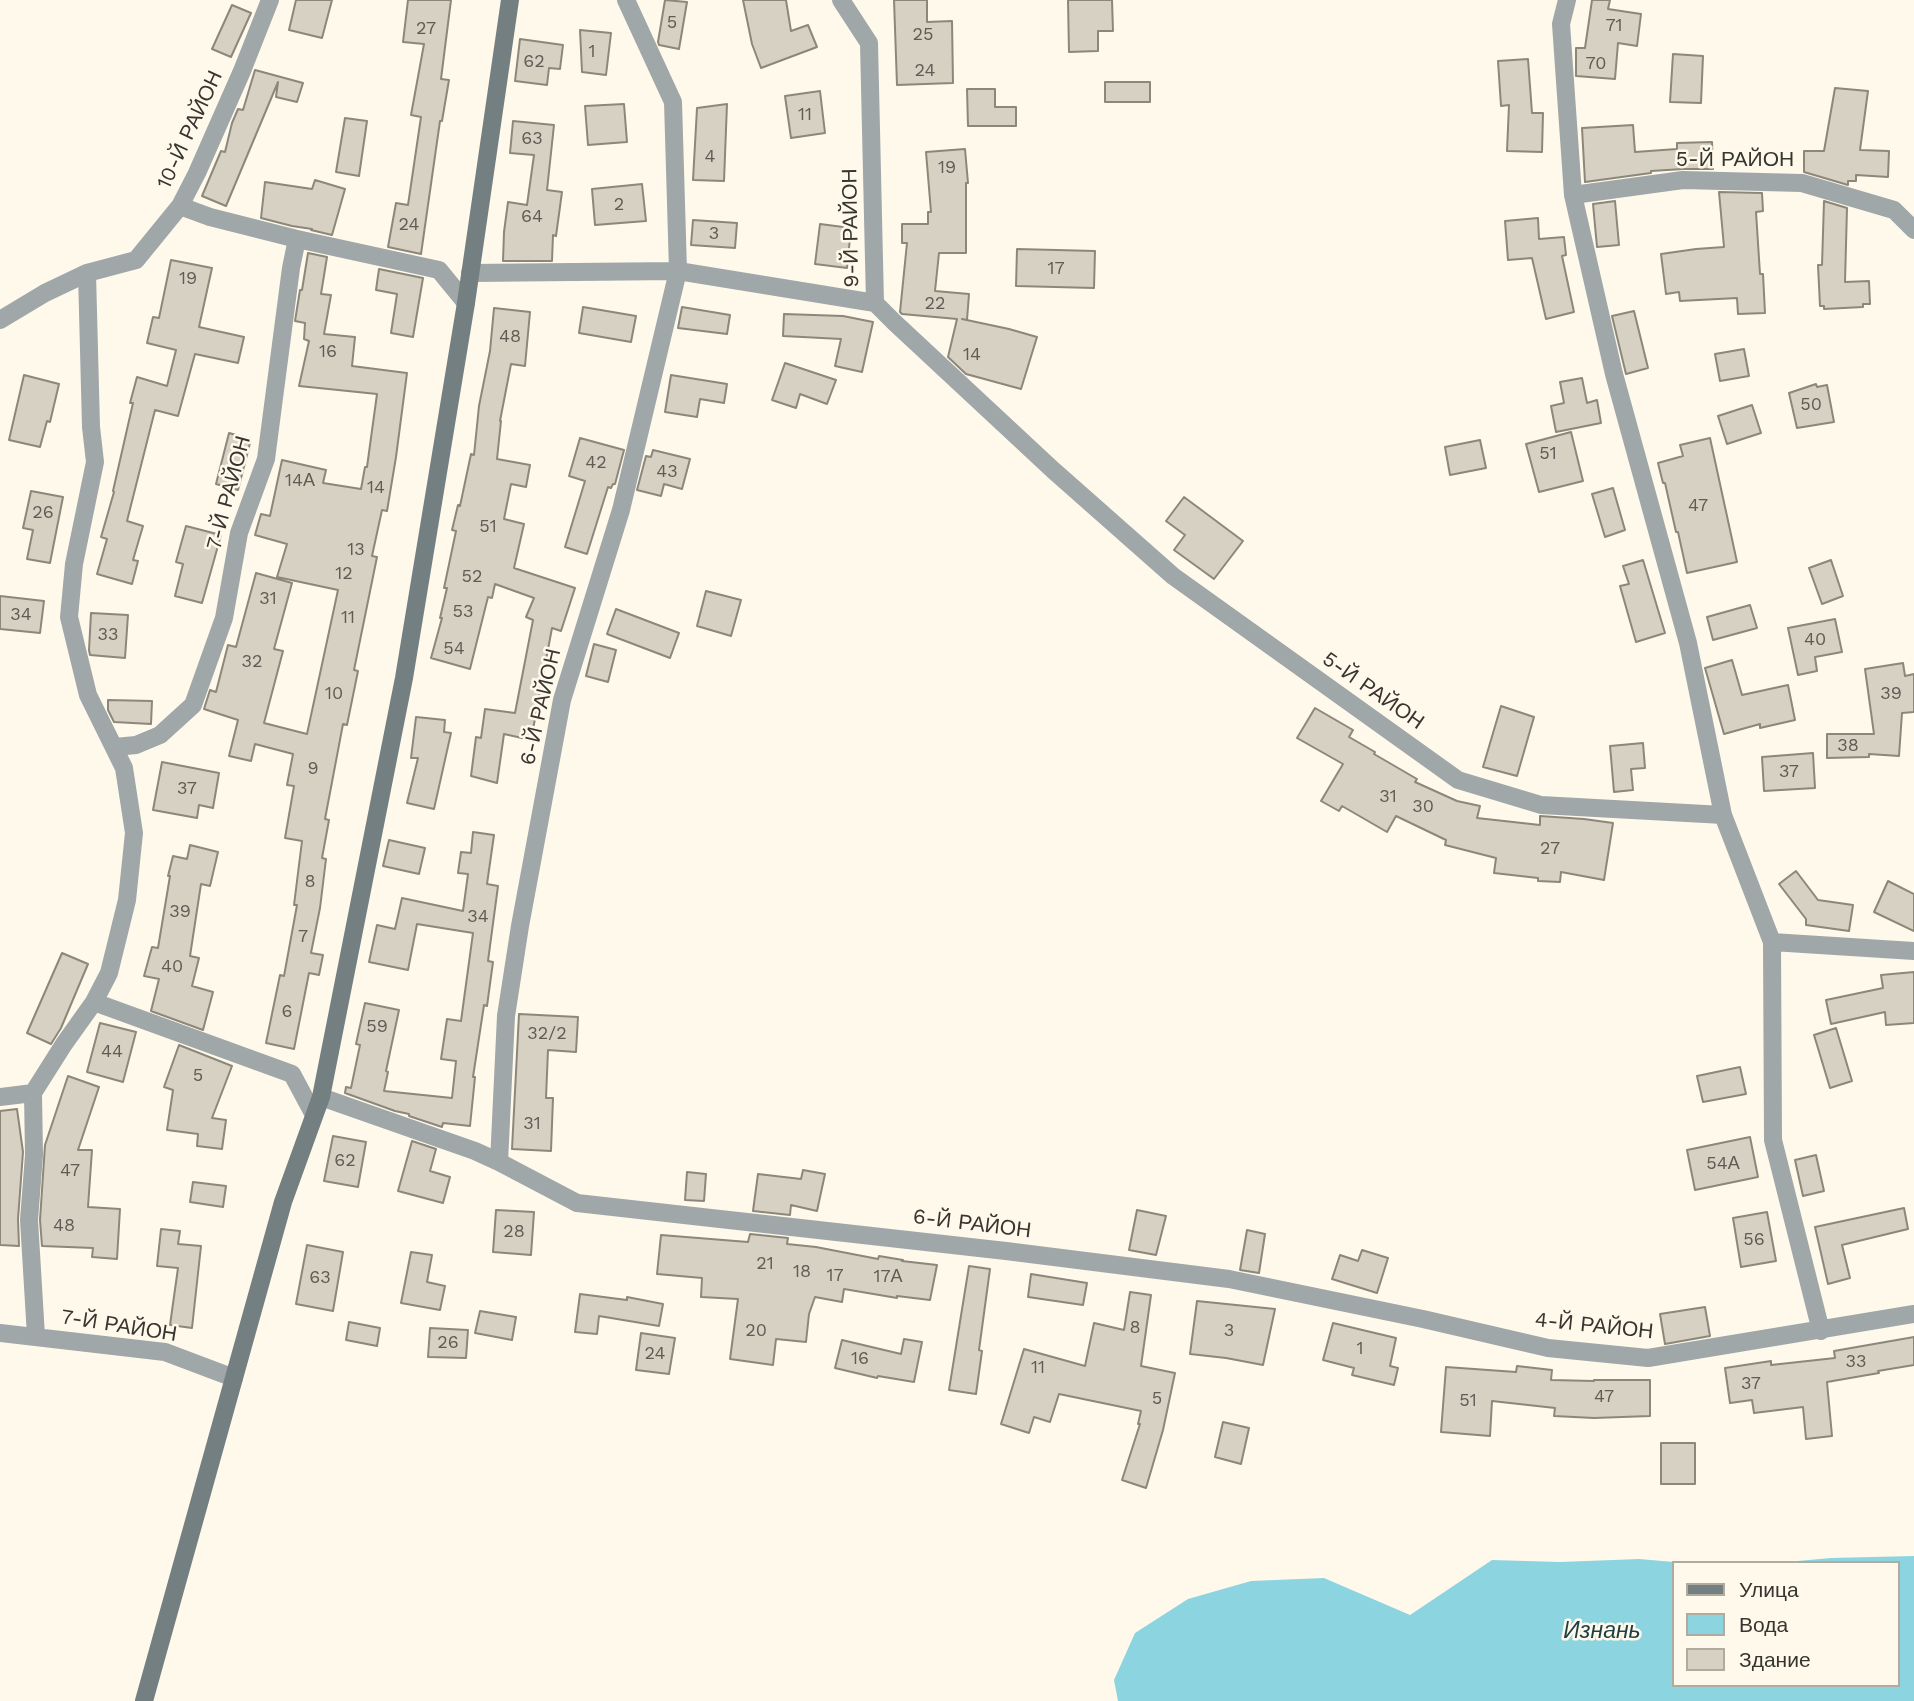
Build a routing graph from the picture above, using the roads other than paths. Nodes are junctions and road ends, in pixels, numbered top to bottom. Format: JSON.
{"nodes":[{"id":1,"x":270,"y":0,"type":"edge"},
{"id":2,"x":510,"y":0,"type":"edge"},
{"id":3,"x":626,"y":0,"type":"edge"},
{"id":4,"x":841,"y":0,"type":"edge"},
{"id":5,"x":1566,"y":0,"type":"edge"},
{"id":6,"x":1573,"y":195,"type":"junction"},
{"id":7,"x":180,"y":206,"type":"junction"},
{"id":8,"x":1914,"y":230,"type":"edge"},
{"id":9,"x":297,"y":239,"type":"junction"},
{"id":10,"x":678,"y":271,"type":"junction"},
{"id":11,"x":87,"y":273,"type":"junction"},
{"id":12,"x":470,"y":273,"type":"junction"},
{"id":13,"x":466,"y":303,"type":"junction"},
{"id":14,"x":876,"y":303,"type":"junction"},
{"id":15,"x":0,"y":320,"type":"edge"},
{"id":16,"x":1053,"y":470,"type":"joint"},
{"id":17,"x":115,"y":747,"type":"junction"},
{"id":18,"x":1723,"y":815,"type":"junction"},
{"id":19,"x":1772,"y":942,"type":"junction"},
{"id":20,"x":1914,"y":951,"type":"edge"},
{"id":21,"x":94,"y":1003,"type":"junction"},
{"id":22,"x":33,"y":1093,"type":"junction"},
{"id":23,"x":0,"y":1097,"type":"edge"},
{"id":24,"x":321,"y":1097,"type":"junction"},
{"id":25,"x":314,"y":1115,"type":"junction"},
{"id":26,"x":499,"y":1162,"type":"junction"},
{"id":27,"x":1914,"y":1314,"type":"edge"},
{"id":28,"x":1446,"y":1324,"type":"joint"},
{"id":29,"x":1821,"y":1331,"type":"junction"},
{"id":30,"x":0,"y":1333,"type":"edge"},
{"id":31,"x":36,"y":1336,"type":"junction"},
{"id":32,"x":234,"y":1378,"type":"junction"},
{"id":33,"x":144,"y":1701,"type":"edge"}],
"edges":[{"from":1,"to":7,"type":"street","name":"10-Й РАЙОН"},
{"from":2,"to":12,"type":"street"},
{"from":3,"to":10,"type":"street","name":"6-Й РАЙОН"},
{"from":4,"to":14,"type":"street","name":"9-Й РАЙОН"},
{"from":5,"to":6,"type":"street"},
{"from":6,"to":8,"type":"street","name":"5-Й РАЙОН"},
{"from":6,"to":18,"type":"street"},
{"from":7,"to":9,"type":"street"},
{"from":7,"to":11,"type":"street","name":"10-Й РАЙОН"},
{"from":9,"to":13,"type":"street"},
{"from":9,"to":17,"type":"street","name":"7-Й РАЙОН"},
{"from":10,"to":12,"type":"street"},
{"from":10,"to":14,"type":"street"},
{"from":10,"to":26,"type":"street","name":"6-Й РАЙОН"},
{"from":11,"to":15,"type":"street","name":"10-Й РАЙОН"},
{"from":11,"to":17,"type":"street"},
{"from":12,"to":13,"type":"street"},
{"from":13,"to":24,"type":"street"},
{"from":14,"to":16,"type":"street","name":"9-Й РАЙОН"},
{"from":16,"to":18,"type":"street","name":"5-Й РАЙОН"},
{"from":17,"to":21,"type":"street"},
{"from":18,"to":19,"type":"street"},
{"from":19,"to":20,"type":"street"},
{"from":19,"to":29,"type":"street"},
{"from":21,"to":22,"type":"street"},
{"from":21,"to":25,"type":"street"},
{"from":22,"to":23,"type":"street"},
{"from":22,"to":31,"type":"street","name":"7-Й РАЙОН"},
{"from":24,"to":25,"type":"street"},
{"from":24,"to":26,"type":"street","name":"6-Й РАЙОН"},
{"from":25,"to":32,"type":"street"},
{"from":26,"to":28,"type":"street","name":"6-Й РАЙОН"},
{"from":27,"to":29,"type":"street","name":"4-Й РАЙОН"},
{"from":28,"to":29,"type":"street","name":"4-Й РАЙОН"},
{"from":30,"to":31,"type":"street","name":"7-Й РАЙОН"},
{"from":31,"to":32,"type":"street","name":"7-Й РАЙОН"},
{"from":32,"to":33,"type":"street"}]}
